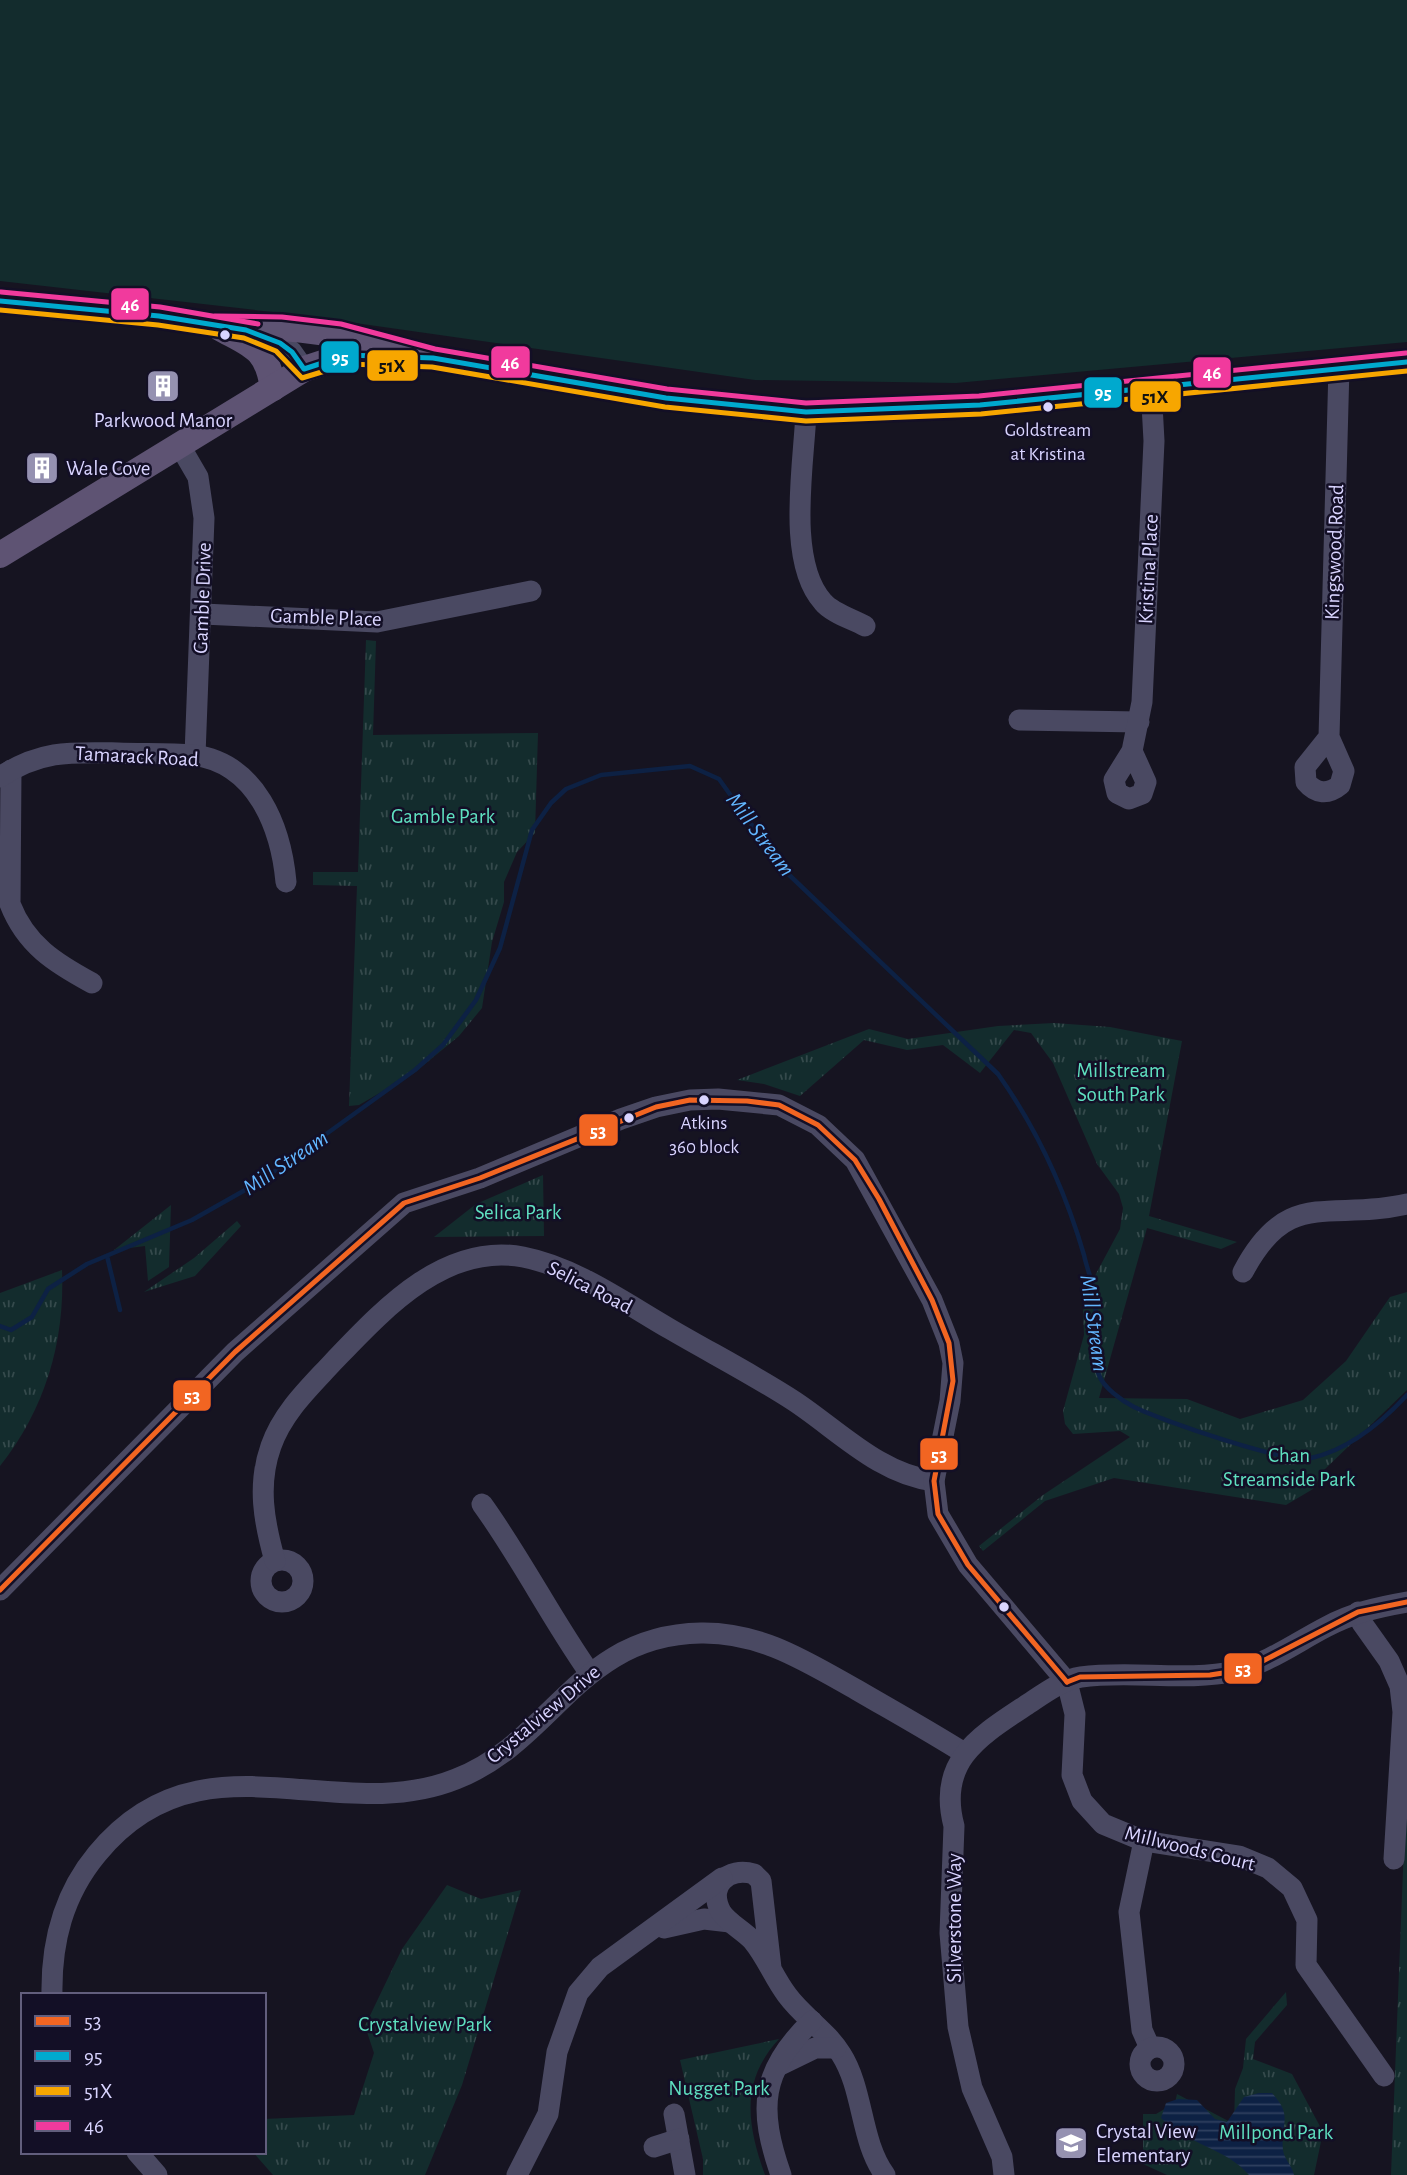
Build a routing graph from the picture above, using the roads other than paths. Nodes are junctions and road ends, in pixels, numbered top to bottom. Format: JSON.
{"nodes":[{"id":1,"x":0,"y":301,"type":"edge"},
{"id":2,"x":215,"y":326,"type":"junction"},
{"id":3,"x":433,"y":358,"type":"junction"},
{"id":4,"x":1407,"y":362,"type":"edge"},
{"id":5,"x":1339,"y":367,"type":"junction"},
{"id":6,"x":304,"y":369,"type":"junction"},
{"id":7,"x":1151,"y":386,"type":"junction"},
{"id":8,"x":273,"y":388,"type":"junction"},
{"id":9,"x":806,"y":412,"type":"junction"},
{"id":10,"x":180,"y":446,"type":"junction"},
{"id":11,"x":0,"y":555,"type":"edge"},
{"id":12,"x":531,"y":591,"type":"dead end"},
{"id":13,"x":203,"y":614,"type":"junction"},
{"id":14,"x":865,"y":626,"type":"dead end"},
{"id":15,"x":1019,"y":720,"type":"dead end"},
{"id":16,"x":1139,"y":722,"type":"junction"},
{"id":17,"x":1329,"y":737,"type":"dead end"},
{"id":18,"x":1132,"y":751,"type":"dead end"},
{"id":19,"x":195,"y":755,"type":"junction"},
{"id":20,"x":6,"y":774,"type":"edge"},
{"id":21,"x":286,"y":883,"type":"dead end"},
{"id":22,"x":92,"y":983,"type":"dead end"},
{"id":23,"x":1407,"y":1204,"type":"edge"},
{"id":24,"x":1244,"y":1272,"type":"dead end"},
{"id":25,"x":934,"y":1482,"type":"junction"},
{"id":26,"x":482,"y":1504,"type":"dead end"},
{"id":27,"x":275,"y":1560,"type":"dead end"},
{"id":28,"x":0,"y":1590,"type":"edge"},
{"id":29,"x":1407,"y":1602,"type":"edge"},
{"id":30,"x":1358,"y":1612,"type":"junction"},
{"id":31,"x":589,"y":1672,"type":"junction"},
{"id":32,"x":1066,"y":1682,"type":"junction"},
{"id":33,"x":962,"y":1758,"type":"junction"},
{"id":34,"x":1144,"y":1841,"type":"junction"},
{"id":35,"x":1394,"y":1859,"type":"dead end"},
{"id":36,"x":722,"y":1878,"type":"junction"},
{"id":37,"x":730,"y":1922,"type":"junction"},
{"id":38,"x":649,"y":1934,"type":"junction"},
{"id":39,"x":772,"y":1968,"type":"junction"},
{"id":40,"x":52,"y":1993,"type":"edge"},
{"id":41,"x":812,"y":2021,"type":"junction"},
{"id":42,"x":836,"y":2048,"type":"junction"},
{"id":43,"x":1150,"y":2048,"type":"dead end"},
{"id":44,"x":778,"y":2066,"type":"junction"},
{"id":45,"x":1384,"y":2076,"type":"dead end"},
{"id":46,"x":674,"y":2113,"type":"dead end"},
{"id":47,"x":679,"y":2139,"type":"junction"},
{"id":48,"x":654,"y":2147,"type":"dead end"},
{"id":49,"x":139,"y":2154,"type":"edge"},
{"id":50,"x":1004,"y":2172,"type":"edge"},
{"id":51,"x":157,"y":2175,"type":"edge"},
{"id":52,"x":517,"y":2175,"type":"edge"},
{"id":53,"x":685,"y":2175,"type":"edge"},
{"id":54,"x":781,"y":2175,"type":"edge"},
{"id":55,"x":885,"y":2175,"type":"edge"}],
"edges":[{"from":1,"to":2,"type":"street"},
{"from":2,"to":3,"type":"main road"},
{"from":2,"to":6,"type":"street"},
{"from":2,"to":8,"type":"main road"},
{"from":3,"to":6,"type":"main road"},
{"from":3,"to":9,"type":"main road"},
{"from":4,"to":5,"type":"main road"},
{"from":5,"to":7,"type":"main road"},
{"from":5,"to":17,"type":"street","name":"Kingswood Road"},
{"from":6,"to":8,"type":"main road"},
{"from":7,"to":9,"type":"main road"},
{"from":7,"to":16,"type":"street","name":"Kristina Place"},
{"from":8,"to":10,"type":"main road"},
{"from":9,"to":14,"type":"street"},
{"from":10,"to":11,"type":"main road"},
{"from":10,"to":13,"type":"street","name":"Gamble Drive"},
{"from":12,"to":13,"type":"street","name":"Gamble Place"},
{"from":13,"to":19,"type":"street","name":"Gamble Drive"},
{"from":15,"to":16,"type":"street"},
{"from":16,"to":18,"type":"street","name":"Kristina Place"},
{"from":19,"to":20,"type":"street","name":"Tamarack Road"},
{"from":19,"to":21,"type":"street","name":"Tamarack Road"},
{"from":20,"to":22,"type":"street"},
{"from":23,"to":24,"type":"street"},
{"from":25,"to":27,"type":"street","name":"Selica Road"},
{"from":25,"to":28,"type":"street"},
{"from":25,"to":32,"type":"street"},
{"from":26,"to":31,"type":"street"},
{"from":29,"to":30,"type":"street"},
{"from":30,"to":32,"type":"street"},
{"from":30,"to":35,"type":"street"},
{"from":31,"to":33,"type":"street","name":"Crystalview Drive"},
{"from":31,"to":40,"type":"street","name":"Crystalview Drive"},
{"from":32,"to":33,"type":"street"},
{"from":32,"to":34,"type":"street","name":"Millwoods Court"},
{"from":33,"to":50,"type":"street","name":"Silverstone Way"},
{"from":34,"to":43,"type":"street"},
{"from":34,"to":45,"type":"street","name":"Millwoods Court"},
{"from":36,"to":37,"type":"street"},
{"from":36,"to":38,"type":"street"},
{"from":36,"to":39,"type":"street"},
{"from":37,"to":38,"type":"street"},
{"from":37,"to":39,"type":"street"},
{"from":38,"to":52,"type":"street"},
{"from":39,"to":41,"type":"street"},
{"from":41,"to":42,"type":"street"},
{"from":41,"to":44,"type":"street"},
{"from":42,"to":44,"type":"street"},
{"from":42,"to":55,"type":"street"},
{"from":44,"to":54,"type":"street"},
{"from":46,"to":47,"type":"street"},
{"from":47,"to":48,"type":"street"},
{"from":47,"to":53,"type":"street"},
{"from":49,"to":51,"type":"street"}]}
